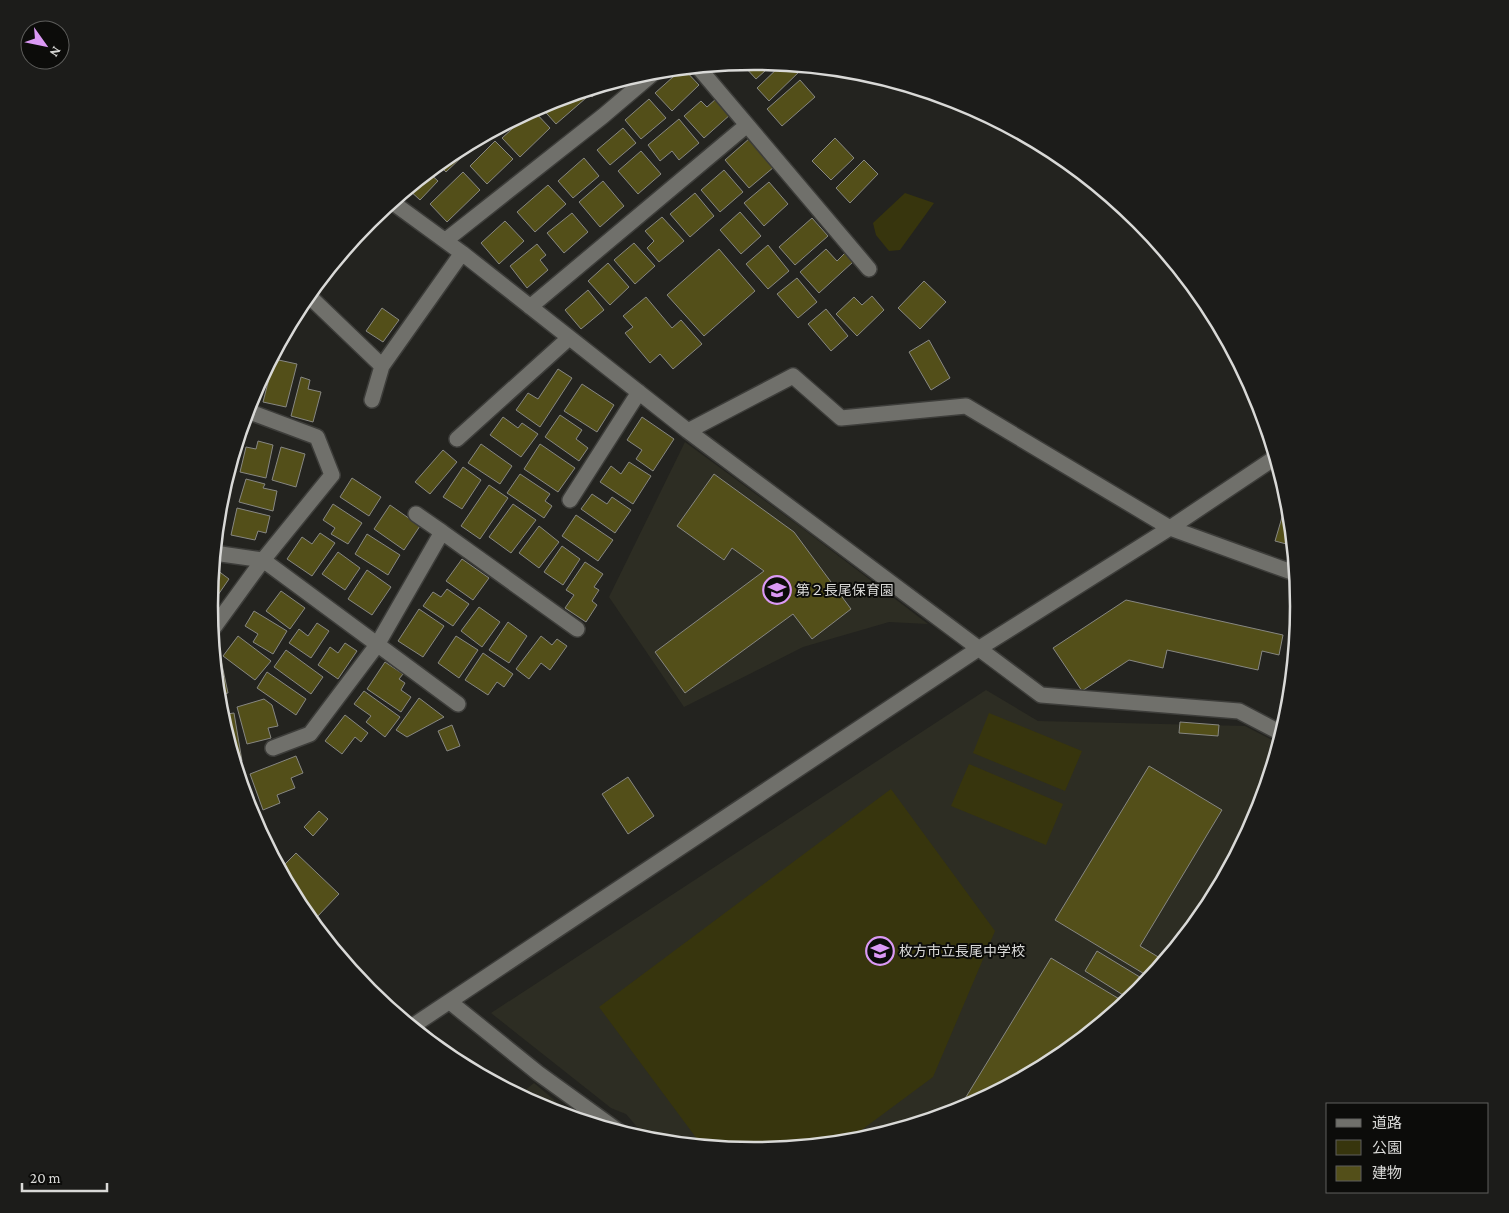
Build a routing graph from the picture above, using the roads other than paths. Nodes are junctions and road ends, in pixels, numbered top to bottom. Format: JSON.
{"nodes":[{"id":1,"x":703,"y":73,"type":"edge"},
{"id":2,"x":644,"y":81,"type":"edge"},
{"id":3,"x":747,"y":125,"type":"junction"},
{"id":4,"x":398,"y":206,"type":"edge"},
{"id":5,"x":446,"y":240,"type":"junction"},
{"id":6,"x":462,"y":253,"type":"junction"},
{"id":7,"x":870,"y":269,"type":"dead end"},
{"id":8,"x":314,"y":300,"type":"edge"},
{"id":9,"x":530,"y":306,"type":"junction"},
{"id":10,"x":569,"y":338,"type":"junction"},
{"id":11,"x":382,"y":366,"type":"junction"},
{"id":12,"x":639,"y":392,"type":"junction"},
{"id":13,"x":372,"y":400,"type":"dead end"},
{"id":14,"x":254,"y":414,"type":"edge"},
{"id":15,"x":688,"y":431,"type":"junction"},
{"id":16,"x":458,"y":439,"type":"dead end"},
{"id":17,"x":1271,"y":460,"type":"edge"},
{"id":18,"x":570,"y":500,"type":"dead end"},
{"id":19,"x":416,"y":514,"type":"dead end"},
{"id":20,"x":1170,"y":528,"type":"junction"},
{"id":21,"x":442,"y":532,"type":"junction"},
{"id":22,"x":221,"y":554,"type":"edge"},
{"id":23,"x":263,"y":560,"type":"junction"},
{"id":24,"x":1290,"y":571,"type":"edge"},
{"id":25,"x":218,"y":621,"type":"edge"},
{"id":26,"x":577,"y":629,"type":"dead end"},
{"id":27,"x":377,"y":644,"type":"junction"},
{"id":28,"x":978,"y":649,"type":"junction"},
{"id":29,"x":458,"y":704,"type":"dead end"},
{"id":30,"x":1276,"y":730,"type":"edge"},
{"id":31,"x":273,"y":748,"type":"dead end"},
{"id":32,"x":450,"y":1002,"type":"junction"},
{"id":33,"x":417,"y":1023,"type":"edge"},
{"id":34,"x":604,"y":1122,"type":"edge"}],
"edges":[{"from":1,"to":3,"type":"street"},
{"from":2,"to":5,"type":"street"},
{"from":3,"to":7,"type":"street"},
{"from":3,"to":9,"type":"street"},
{"from":4,"to":5,"type":"street"},
{"from":5,"to":6,"type":"street"},
{"from":6,"to":9,"type":"street"},
{"from":6,"to":11,"type":"street"},
{"from":8,"to":11,"type":"street"},
{"from":9,"to":10,"type":"street"},
{"from":10,"to":12,"type":"street"},
{"from":10,"to":16,"type":"street"},
{"from":11,"to":13,"type":"street"},
{"from":12,"to":15,"type":"street"},
{"from":12,"to":18,"type":"street"},
{"from":14,"to":23,"type":"street"},
{"from":15,"to":20,"type":"street"},
{"from":15,"to":28,"type":"street"},
{"from":17,"to":20,"type":"street"},
{"from":19,"to":21,"type":"street"},
{"from":20,"to":24,"type":"street"},
{"from":20,"to":28,"type":"street"},
{"from":21,"to":26,"type":"street"},
{"from":21,"to":27,"type":"street"},
{"from":22,"to":23,"type":"street"},
{"from":23,"to":25,"type":"street"},
{"from":23,"to":27,"type":"street"},
{"from":27,"to":29,"type":"street"},
{"from":27,"to":31,"type":"street"},
{"from":28,"to":30,"type":"street"},
{"from":28,"to":32,"type":"street"},
{"from":32,"to":33,"type":"street"},
{"from":32,"to":34,"type":"street"}]}
